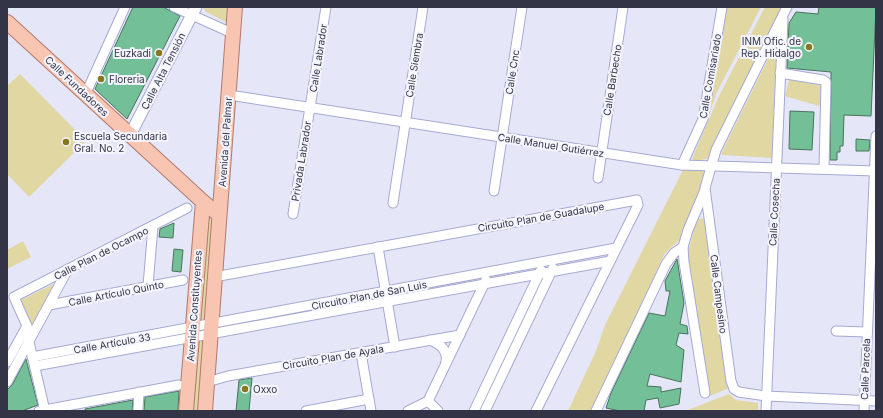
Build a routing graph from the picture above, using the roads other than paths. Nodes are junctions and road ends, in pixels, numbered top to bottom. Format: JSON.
{"nodes":[{"id":1,"x":125,"y":7,"type":"edge"},
{"id":2,"x":174,"y":7,"type":"edge"},
{"id":3,"x":235,"y":7,"type":"edge"},
{"id":4,"x":326,"y":7,"type":"edge"},
{"id":5,"x":423,"y":7,"type":"edge"},
{"id":6,"x":522,"y":7,"type":"edge"},
{"id":7,"x":623,"y":7,"type":"edge"},
{"id":8,"x":722,"y":7,"type":"edge"},
{"id":9,"x":786,"y":10,"type":"edge"},
{"id":10,"x":194,"y":11,"type":"edge"},
{"id":11,"x":7,"y":22,"type":"edge"},
{"id":12,"x":234,"y":34,"type":"junction"},
{"id":13,"x":780,"y":73,"type":"junction"},
{"id":14,"x":86,"y":93,"type":"junction"},
{"id":15,"x":229,"y":95,"type":"junction"},
{"id":16,"x":310,"y":108,"type":"junction"},
{"id":17,"x":406,"y":123,"type":"junction"},
{"id":18,"x":130,"y":135,"type":"junction"},
{"id":19,"x":876,"y":136,"type":"edge"},
{"id":20,"x":502,"y":138,"type":"junction"},
{"id":21,"x":601,"y":153,"type":"junction"},
{"id":22,"x":682,"y":165,"type":"junction"},
{"id":23,"x":712,"y":166,"type":"junction"},
{"id":24,"x":776,"y":167,"type":"junction"},
{"id":25,"x":824,"y":169,"type":"junction"},
{"id":26,"x":875,"y":171,"type":"edge"},
{"id":27,"x":598,"y":178,"type":"dead end"},
{"id":28,"x":705,"y":188,"type":"junction"},
{"id":29,"x":494,"y":191,"type":"dead end"},
{"id":30,"x":203,"y":202,"type":"junction"},
{"id":31,"x":394,"y":203,"type":"dead end"},
{"id":32,"x":187,"y":208,"type":"dead end"},
{"id":33,"x":293,"y":214,"type":"dead end"},
{"id":34,"x":219,"y":215,"type":"junction"},
{"id":35,"x":153,"y":226,"type":"junction"},
{"id":36,"x":378,"y":247,"type":"junction"},
{"id":37,"x":683,"y":247,"type":"junction"},
{"id":38,"x":616,"y":248,"type":"junction"},
{"id":39,"x":558,"y":259,"type":"junction"},
{"id":40,"x":545,"y":261,"type":"junction"},
{"id":41,"x":610,"y":261,"type":"junction"},
{"id":42,"x":68,"y":269,"type":"junction"},
{"id":43,"x":490,"y":272,"type":"junction"},
{"id":44,"x":551,"y":272,"type":"junction"},
{"id":45,"x":540,"y":274,"type":"junction"},
{"id":46,"x":214,"y":277,"type":"junction"},
{"id":47,"x":183,"y":280,"type":"dead end"},
{"id":48,"x":484,"y":284,"type":"junction"},
{"id":49,"x":148,"y":286,"type":"junction"},
{"id":50,"x":386,"y":292,"type":"junction"},
{"id":51,"x":388,"y":302,"type":"junction"},
{"id":52,"x":49,"y":306,"type":"junction"},
{"id":53,"x":27,"y":326,"type":"junction"},
{"id":54,"x":211,"y":330,"type":"junction"},
{"id":55,"x":836,"y":331,"type":"dead end"},
{"id":56,"x":867,"y":332,"type":"junction"},
{"id":57,"x":192,"y":333,"type":"junction"},
{"id":58,"x":460,"y":335,"type":"junction"},
{"id":59,"x":430,"y":340,"type":"junction"},
{"id":60,"x":29,"y":342,"type":"junction"},
{"id":61,"x":395,"y":346,"type":"junction"},
{"id":62,"x":361,"y":352,"type":"junction"},
{"id":63,"x":33,"y":361,"type":"junction"},
{"id":64,"x":7,"y":362,"type":"edge"},
{"id":65,"x":446,"y":364,"type":"junction"},
{"id":66,"x":7,"y":382,"type":"edge"},
{"id":67,"x":207,"y":382,"type":"junction"},
{"id":68,"x":179,"y":385,"type":"dead end"},
{"id":69,"x":139,"y":392,"type":"junction"},
{"id":70,"x":704,"y":393,"type":"dead end"},
{"id":71,"x":766,"y":396,"type":"junction"},
{"id":72,"x":369,"y":399,"type":"junction"},
{"id":73,"x":864,"y":400,"type":"junction"},
{"id":74,"x":428,"y":401,"type":"junction"},
{"id":75,"x":876,"y":401,"type":"edge"},
{"id":76,"x":43,"y":410,"type":"edge"},
{"id":77,"x":138,"y":411,"type":"edge"},
{"id":78,"x":186,"y":411,"type":"edge"},
{"id":79,"x":205,"y":411,"type":"edge"},
{"id":80,"x":306,"y":411,"type":"edge"},
{"id":81,"x":371,"y":411,"type":"edge"},
{"id":82,"x":408,"y":411,"type":"edge"},
{"id":83,"x":438,"y":411,"type":"edge"},
{"id":84,"x":474,"y":411,"type":"edge"},
{"id":85,"x":485,"y":411,"type":"edge"},
{"id":86,"x":536,"y":411,"type":"edge"},
{"id":87,"x":596,"y":411,"type":"edge"},
{"id":88,"x":766,"y":411,"type":"edge"},
{"id":89,"x":864,"y":411,"type":"edge"}],
"edges":[{"from":1,"to":14,"type":"street"},
{"from":2,"to":10,"type":"street"},
{"from":3,"to":12,"type":"main road","name":"Avenida del Palmar"},
{"from":4,"to":16,"type":"street","name":"Calle Labrador"},
{"from":5,"to":17,"type":"street","name":"Calle Siembra"},
{"from":6,"to":20,"type":"street","name":"Calle Cnc"},
{"from":7,"to":21,"type":"street","name":"Calle Barbecho"},
{"from":8,"to":22,"type":"street","name":"Calle Comisariado"},
{"from":9,"to":13,"type":"street","name":"Calle Cosecha"},
{"from":9,"to":23,"type":"street","name":"Calle Campesino"},
{"from":10,"to":12,"type":"street"},
{"from":10,"to":18,"type":"street","name":"Calle Alta Tensión"},
{"from":11,"to":14,"type":"main road","name":"Calle Fundadores"},
{"from":12,"to":15,"type":"main road","name":"Avenida del Palmar"},
{"from":13,"to":24,"type":"street","name":"Calle Cosecha"},
{"from":13,"to":25,"type":"street"},
{"from":14,"to":18,"type":"main road","name":"Calle Fundadores"},
{"from":15,"to":16,"type":"street","name":"Calle Manuel Gutiérrez"},
{"from":15,"to":34,"type":"main road","name":"Avenida del Palmar"},
{"from":16,"to":17,"type":"street","name":"Calle Manuel Gutiérrez"},
{"from":16,"to":33,"type":"street","name":"Privada Labrador"},
{"from":17,"to":20,"type":"street","name":"Calle Manuel Gutiérrez"},
{"from":17,"to":31,"type":"street","name":"Calle Siembra"},
{"from":18,"to":30,"type":"main road","name":"Calle Fundadores"},
{"from":19,"to":26,"type":"street","name":"Calle Parcela"},
{"from":20,"to":21,"type":"street","name":"Calle Manuel Gutiérrez"},
{"from":20,"to":29,"type":"street","name":"Calle Cnc"},
{"from":21,"to":22,"type":"street","name":"Calle Manuel Gutiérrez"},
{"from":21,"to":27,"type":"street","name":"Calle Barbecho"},
{"from":22,"to":23,"type":"street","name":"Calle Manuel Gutiérrez"},
{"from":23,"to":24,"type":"street","name":"Calle Manuel Gutiérrez"},
{"from":23,"to":28,"type":"street","name":"Calle Campesino"},
{"from":24,"to":25,"type":"street","name":"Calle Manuel Gutiérrez"},
{"from":24,"to":71,"type":"street","name":"Calle Cosecha"},
{"from":25,"to":26,"type":"street","name":"Calle Manuel Gutiérrez"},
{"from":26,"to":56,"type":"street","name":"Calle Parcela"},
{"from":28,"to":37,"type":"street"},
{"from":28,"to":71,"type":"street","name":"Calle Campesino"},
{"from":30,"to":34,"type":"main road","name":"Calle Fundadores"},
{"from":30,"to":57,"type":"main road","name":"Avenida Constituyentes"},
{"from":32,"to":35,"type":"street","name":"Calle Plan de Ocampo"},
{"from":34,"to":46,"type":"main road","name":"Avenida del Palmar"},
{"from":35,"to":42,"type":"street","name":"Calle Plan de Ocampo"},
{"from":35,"to":49,"type":"street"},
{"from":36,"to":38,"type":"street","name":"Circuito Plan de Guadalupe"},
{"from":36,"to":46,"type":"street","name":"Circuito Plan de Guadalupe"},
{"from":36,"to":50,"type":"street"},
{"from":37,"to":70,"type":"street"},
{"from":37,"to":87,"type":"street"},
{"from":38,"to":39,"type":"street","name":"Circuito Plan de San Luis"},
{"from":38,"to":41,"type":"street","name":"Circuito Plan de Guadalupe"},
{"from":39,"to":40,"type":"street","name":"Circuito Plan de San Luis"},
{"from":39,"to":44,"type":"street"},
{"from":40,"to":43,"type":"street","name":"Circuito Plan de San Luis"},
{"from":40,"to":45,"type":"street"},
{"from":41,"to":44,"type":"street","name":"Circuito Plan de San Luis"},
{"from":41,"to":86,"type":"street","name":"Circuito Plan de Guadalupe"},
{"from":42,"to":52,"type":"street"},
{"from":42,"to":53,"type":"street","name":"Calle Plan de Ocampo"},
{"from":43,"to":48,"type":"street"},
{"from":43,"to":50,"type":"street","name":"Circuito Plan de San Luis"},
{"from":44,"to":45,"type":"street","name":"Circuito Plan de San Luis"},
{"from":44,"to":85,"type":"street"},
{"from":45,"to":48,"type":"street","name":"Circuito Plan de San Luis"},
{"from":45,"to":84,"type":"street"},
{"from":46,"to":54,"type":"main road","name":"Avenida Constituyentes"},
{"from":47,"to":49,"type":"street","name":"Calle Artículo Quinto"},
{"from":48,"to":51,"type":"street","name":"Circuito Plan de San Luis"},
{"from":48,"to":58,"type":"street"},
{"from":49,"to":52,"type":"street","name":"Calle Artículo Quinto"},
{"from":50,"to":51,"type":"street"},
{"from":50,"to":54,"type":"street","name":"Circuito Plan de San Luis"},
{"from":51,"to":54,"type":"street","name":"Circuito Plan de San Luis"},
{"from":51,"to":61,"type":"street"},
{"from":52,"to":60,"type":"street"},
{"from":53,"to":60,"type":"street"},
{"from":53,"to":64,"type":"street"},
{"from":54,"to":57,"type":"street","name":"Circuito Plan de San Luis"},
{"from":54,"to":67,"type":"main road","name":"Avenida Constituyentes"},
{"from":55,"to":56,"type":"street"},
{"from":56,"to":73,"type":"street","name":"Calle Parcela"},
{"from":57,"to":63,"type":"street","name":"Calle Artículo 33"},
{"from":57,"to":78,"type":"main road","name":"Avenida Constituyentes"},
{"from":58,"to":59,"type":"street","name":"Circuito Plan de Ayala"},
{"from":58,"to":65,"type":"street"},
{"from":59,"to":61,"type":"street","name":"Circuito Plan de Ayala"},
{"from":59,"to":65,"type":"street"},
{"from":60,"to":63,"type":"street"},
{"from":60,"to":66,"type":"street"},
{"from":61,"to":62,"type":"street","name":"Circuito Plan de Ayala"},
{"from":62,"to":67,"type":"street","name":"Circuito Plan de Ayala"},
{"from":62,"to":72,"type":"street"},
{"from":63,"to":76,"type":"street"},
{"from":65,"to":74,"type":"street"},
{"from":67,"to":79,"type":"main road","name":"Avenida Constituyentes"},
{"from":68,"to":69,"type":"street"},
{"from":69,"to":76,"type":"street"},
{"from":69,"to":77,"type":"street"},
{"from":71,"to":73,"type":"street","name":"Calle Campesino"},
{"from":71,"to":88,"type":"street","name":"Calle Cosecha"},
{"from":72,"to":80,"type":"street"},
{"from":72,"to":81,"type":"street"},
{"from":73,"to":75,"type":"street","name":"Calle Campesino"},
{"from":73,"to":89,"type":"street","name":"Calle Parcela"},
{"from":74,"to":82,"type":"street"},
{"from":74,"to":83,"type":"street"}]}
